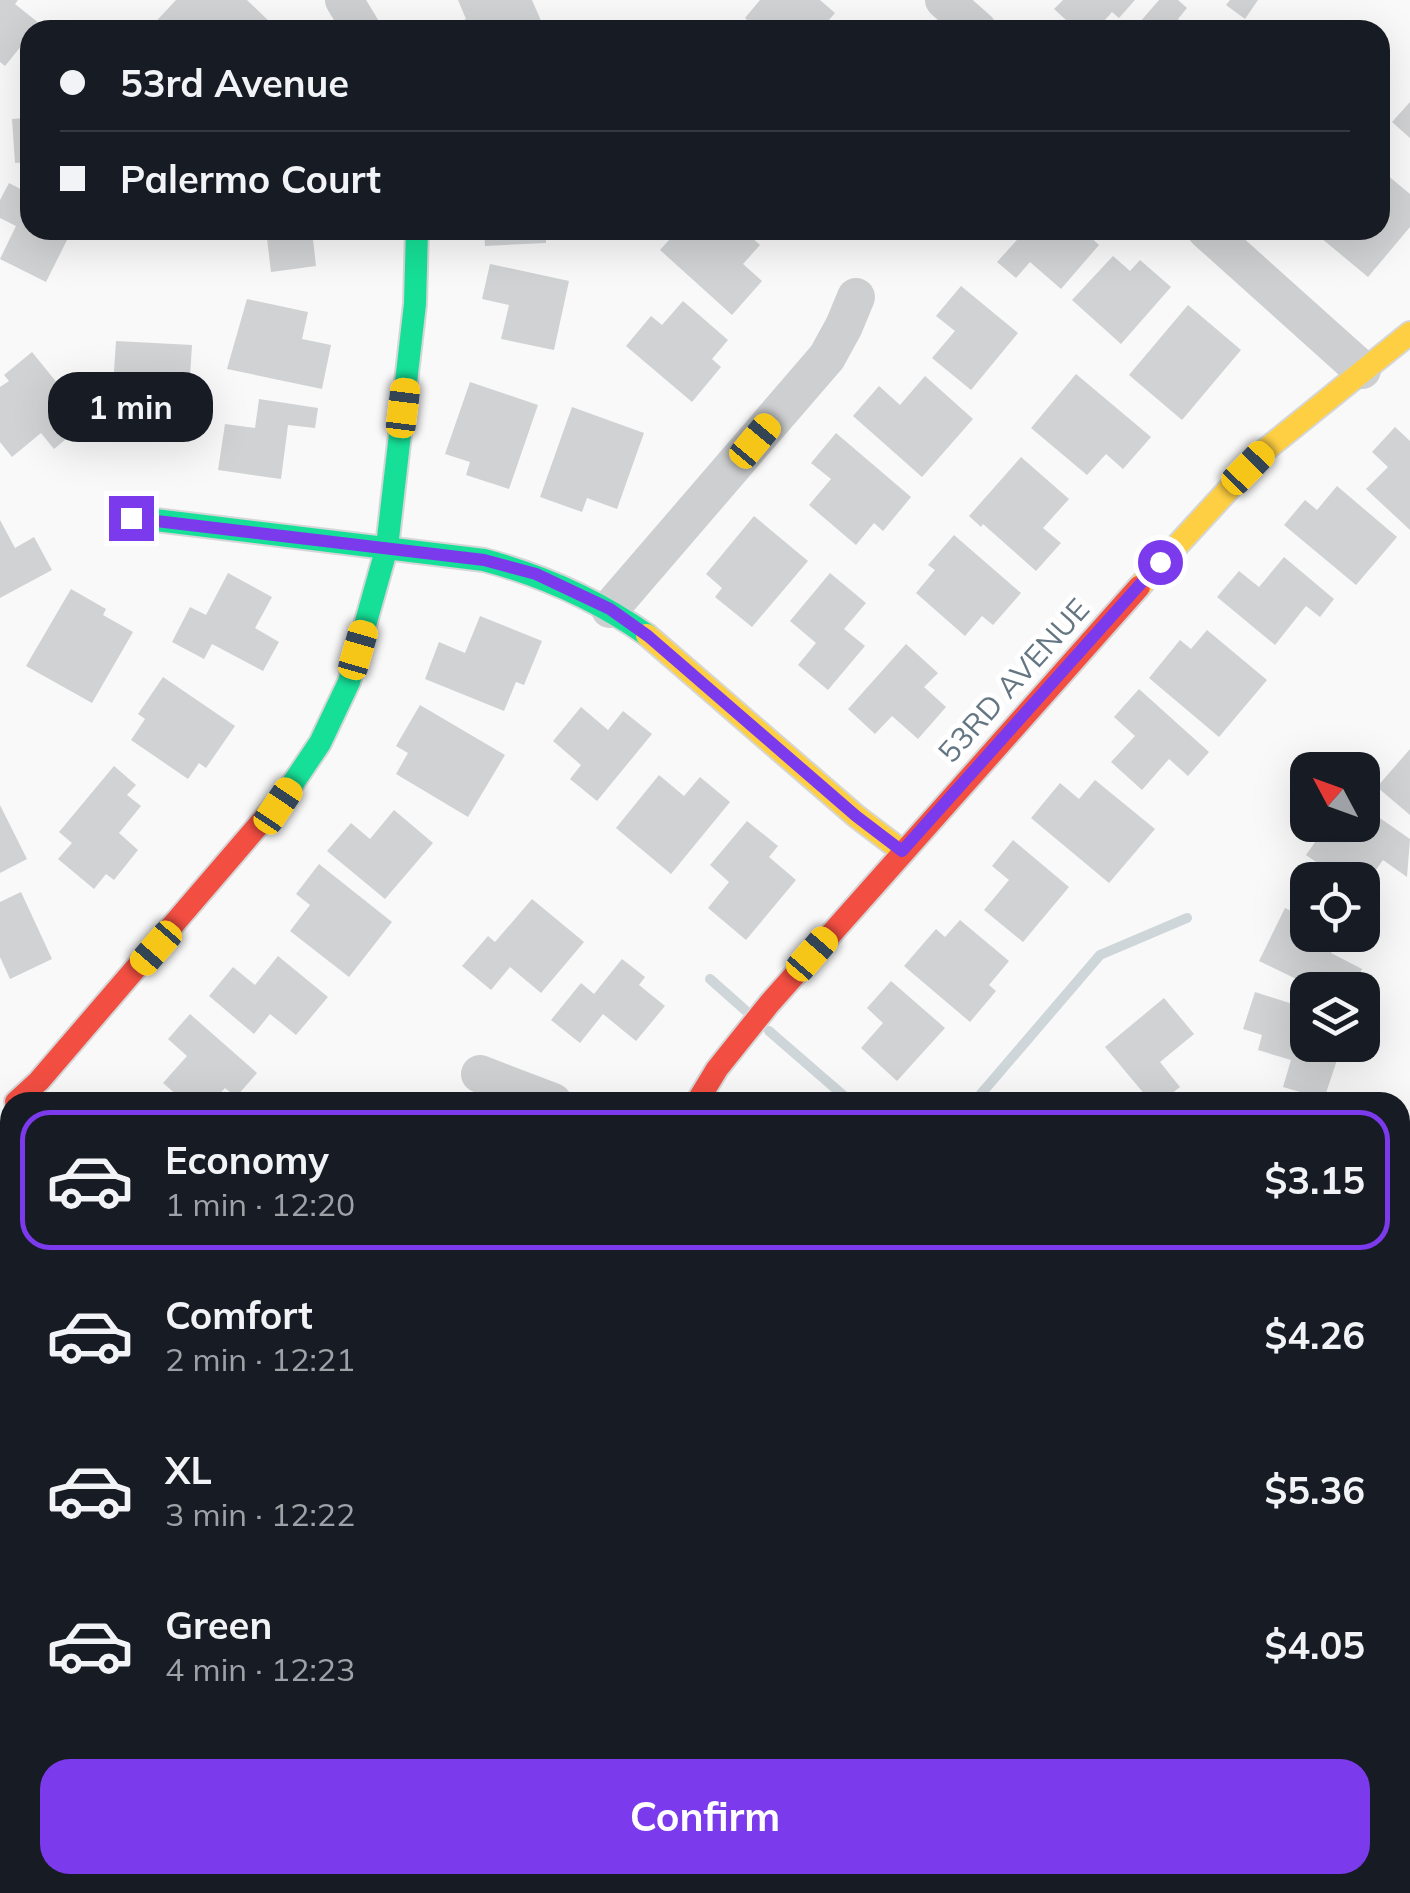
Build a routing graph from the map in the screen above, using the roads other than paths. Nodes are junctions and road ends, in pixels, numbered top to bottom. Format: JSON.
{"nodes":[{"id":1,"x":944,"y":0,"type":"edge"},
{"id":2,"x":967,"y":20,"type":"edge"},
{"id":3,"x":418,"y":240,"type":"edge"},
{"id":4,"x":1217,"y":240,"type":"edge"},
{"id":5,"x":856,"y":297,"type":"dead end"},
{"id":6,"x":1410,"y":333,"type":"edge"},
{"id":7,"x":1362,"y":370,"type":"junction"},
{"id":8,"x":131,"y":518,"type":"dead end"},
{"id":9,"x":386,"y":547,"type":"junction"},
{"id":10,"x":610,"y":609,"type":"junction"},
{"id":11,"x":902,"y":851,"type":"junction"},
{"id":12,"x":480,"y":1074,"type":"dead end"},
{"id":13,"x":27,"y":1092,"type":"edge"},
{"id":14,"x":527,"y":1092,"type":"edge"},
{"id":15,"x":703,"y":1092,"type":"edge"}],
"edges":[{"from":1,"to":2,"type":"street"},
{"from":3,"to":9,"type":"street"},
{"from":4,"to":7,"type":"street"},
{"from":5,"to":10,"type":"street"},
{"from":6,"to":7,"type":"street","name":"53RD AVENUE"},
{"from":7,"to":11,"type":"street","name":"53RD AVENUE"},
{"from":8,"to":9,"type":"street"},
{"from":9,"to":10,"type":"street"},
{"from":9,"to":13,"type":"street"},
{"from":10,"to":11,"type":"street"},
{"from":11,"to":15,"type":"street","name":"53RD AVENUE"},
{"from":12,"to":14,"type":"street"}]}
